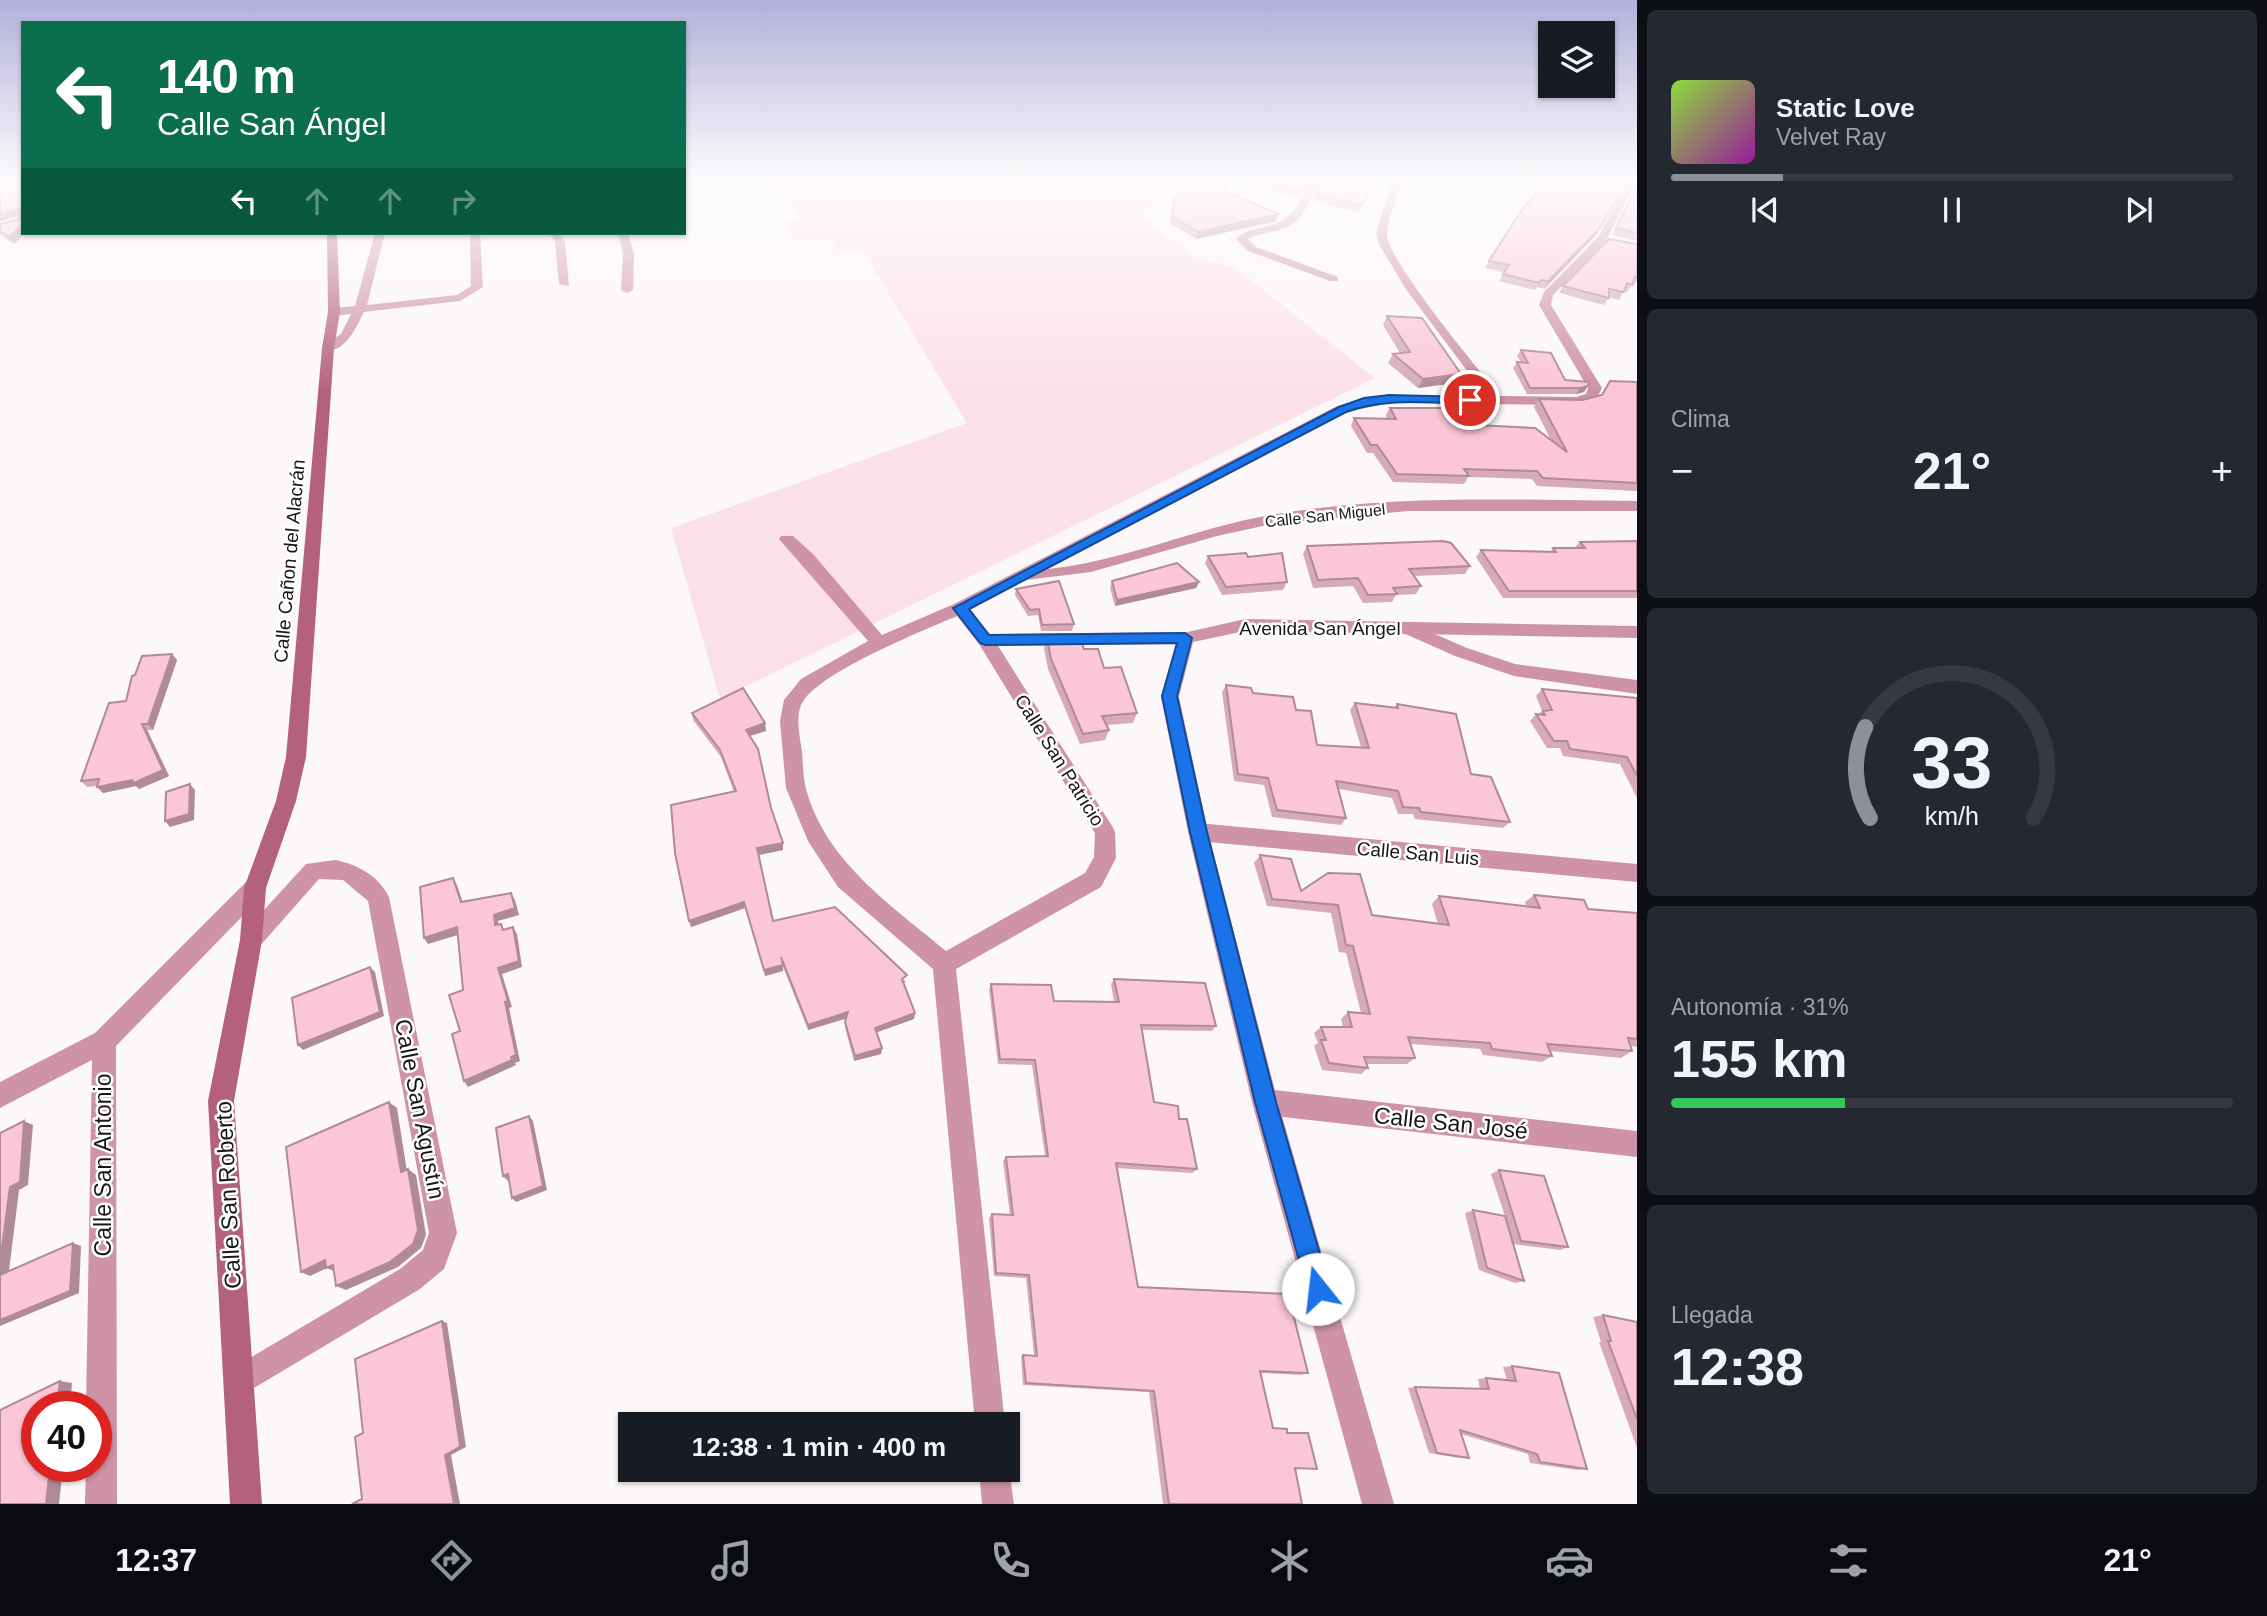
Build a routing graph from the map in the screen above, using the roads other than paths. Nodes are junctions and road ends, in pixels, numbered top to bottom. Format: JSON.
{"nodes":[{"id":1,"x":332,"y":250,"type":"edge"},
{"id":2,"x":375,"y":250,"type":"edge"},
{"id":3,"x":476,"y":250,"type":"edge"},
{"id":4,"x":561,"y":250,"type":"edge"},
{"id":5,"x":627,"y":250,"type":"edge"},
{"id":6,"x":1255,"y":250,"type":"edge"},
{"id":7,"x":1388,"y":250,"type":"edge"},
{"id":8,"x":1597,"y":250,"type":"edge"},
{"id":9,"x":1334,"y":279,"type":"dead end"},
{"id":10,"x":565,"y":284,"type":"dead end"},
{"id":11,"x":627,"y":290,"type":"dead end"},
{"id":12,"x":360,"y":308,"type":"junction"},
{"id":13,"x":334,"y":312,"type":"junction"},
{"id":14,"x":328,"y":348,"type":"junction"},
{"id":15,"x":1497,"y":401,"type":"junction"},
{"id":16,"x":1637,"y":506,"type":"edge"},
{"id":17,"x":787,"y":539,"type":"dead end"},
{"id":18,"x":1020,"y":577,"type":"junction"},
{"id":19,"x":960,"y":608,"type":"junction"},
{"id":20,"x":1407,"y":628,"type":"junction"},
{"id":21,"x":1637,"y":632,"type":"edge"},
{"id":22,"x":1185,"y":638,"type":"junction"},
{"id":23,"x":985,"y":640,"type":"junction"},
{"id":24,"x":880,"y":643,"type":"junction"},
{"id":25,"x":1637,"y":687,"type":"edge"},
{"id":26,"x":1198,"y":832,"type":"junction"},
{"id":27,"x":1637,"y":873,"type":"edge"},
{"id":28,"x":255,"y":888,"type":"junction"},
{"id":29,"x":251,"y":940,"type":"junction"},
{"id":30,"x":944,"y":964,"type":"junction"},
{"id":31,"x":104,"y":1041,"type":"junction"},
{"id":32,"x":0,"y":1095,"type":"edge"},
{"id":33,"x":1265,"y":1102,"type":"junction"},
{"id":34,"x":1637,"y":1143,"type":"edge"},
{"id":35,"x":239,"y":1382,"type":"junction"},
{"id":36,"x":989,"y":1412,"type":"edge"},
{"id":37,"x":996,"y":1482,"type":"edge"},
{"id":38,"x":101,"y":1504,"type":"edge"},
{"id":39,"x":246,"y":1504,"type":"edge"},
{"id":40,"x":998,"y":1504,"type":"edge"},
{"id":41,"x":1378,"y":1504,"type":"edge"}],
"edges":[{"from":1,"to":13,"type":"main road","name":"Calle Cañon del Alacrán"},
{"from":2,"to":12,"type":"street"},
{"from":3,"to":12,"type":"street"},
{"from":4,"to":10,"type":"street"},
{"from":5,"to":11,"type":"street"},
{"from":6,"to":9,"type":"street"},
{"from":7,"to":15,"type":"street"},
{"from":8,"to":15,"type":"street"},
{"from":12,"to":13,"type":"street"},
{"from":12,"to":14,"type":"street"},
{"from":13,"to":14,"type":"main road","name":"Calle Cañon del Alacrán"},
{"from":14,"to":28,"type":"main road","name":"Calle Cañon del Alacrán"},
{"from":15,"to":18,"type":"street"},
{"from":16,"to":18,"type":"street","name":"Calle San Miguel"},
{"from":17,"to":24,"type":"street"},
{"from":18,"to":19,"type":"street"},
{"from":19,"to":23,"type":"street","name":"Calle San Patricio"},
{"from":19,"to":24,"type":"street"},
{"from":20,"to":21,"type":"street","name":"Avenida San Ángel"},
{"from":20,"to":22,"type":"street","name":"Avenida San Ángel"},
{"from":20,"to":25,"type":"street"},
{"from":22,"to":23,"type":"street","name":"Avenida San Ángel"},
{"from":22,"to":26,"type":"street"},
{"from":23,"to":30,"type":"street","name":"Calle San Patricio"},
{"from":24,"to":30,"type":"street"},
{"from":26,"to":27,"type":"street","name":"Calle San Luis"},
{"from":26,"to":33,"type":"street"},
{"from":28,"to":29,"type":"main road","name":"Calle San Roberto"},
{"from":28,"to":31,"type":"street"},
{"from":29,"to":35,"type":"main road","name":"Calle San Roberto"},
{"from":29,"to":35,"type":"street","name":"Calle San Agustín"},
{"from":30,"to":36,"type":"street"},
{"from":31,"to":32,"type":"street"},
{"from":31,"to":38,"type":"street","name":"Calle San Antonio"},
{"from":33,"to":34,"type":"street","name":"Calle San José"},
{"from":33,"to":41,"type":"street"},
{"from":35,"to":39,"type":"main road","name":"Calle San Roberto"},
{"from":37,"to":40,"type":"street"}]}
